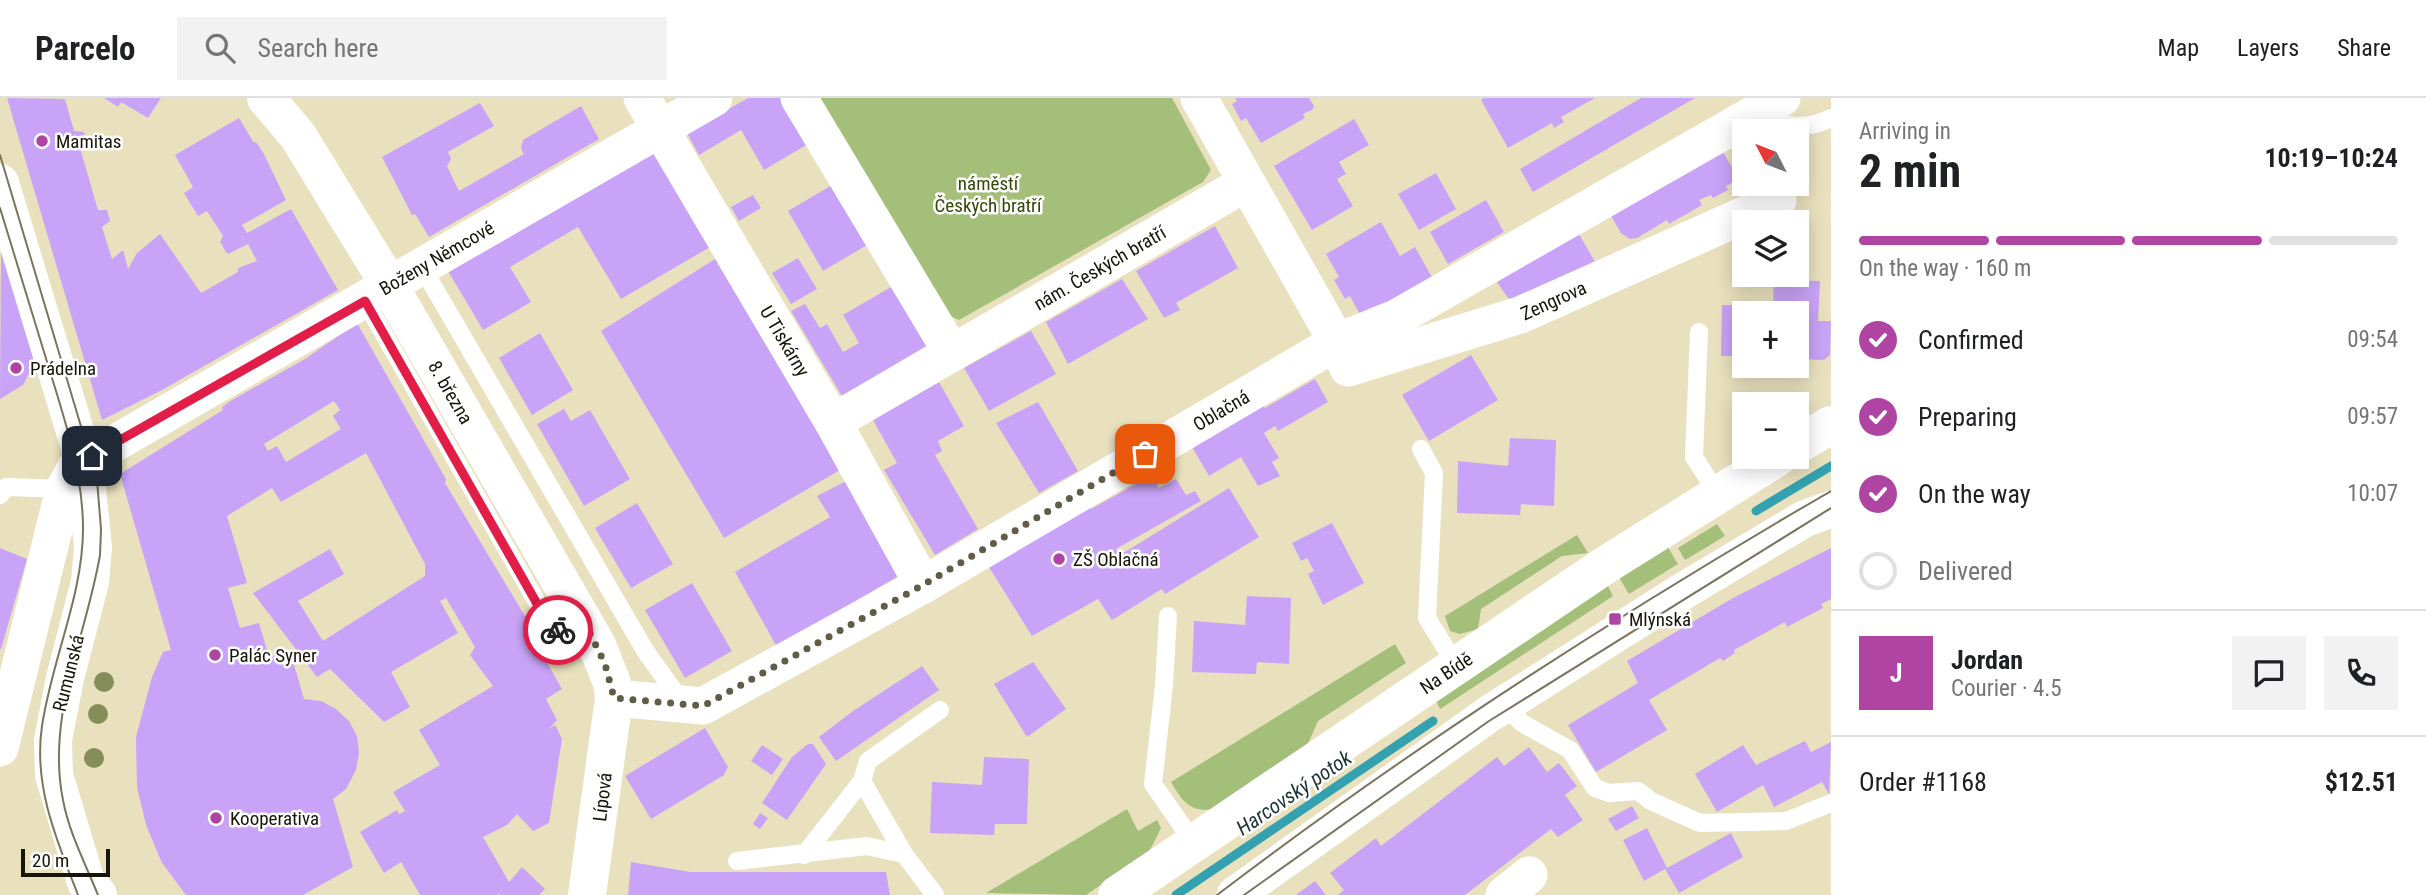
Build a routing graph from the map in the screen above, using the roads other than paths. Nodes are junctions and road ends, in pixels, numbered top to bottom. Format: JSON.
{"nodes":[{"id":1,"x":266,"y":98,"type":"edge"},
{"id":2,"x":642,"y":98,"type":"edge"},
{"id":3,"x":714,"y":98,"type":"edge"},
{"id":4,"x":799,"y":98,"type":"edge"},
{"id":5,"x":1199,"y":98,"type":"edge"},
{"id":6,"x":1768,"y":106,"type":"edge"},
{"id":7,"x":1831,"y":118,"type":"edge"},
{"id":8,"x":659,"y":130,"type":"junction"},
{"id":9,"x":0,"y":183,"type":"edge"},
{"id":10,"x":1247,"y":183,"type":"junction"},
{"id":11,"x":1778,"y":201,"type":"dead end"},
{"id":12,"x":422,"y":267,"type":"junction"},
{"id":13,"x":378,"y":294,"type":"junction"},
{"id":14,"x":1699,"y":332,"type":"dead end"},
{"id":15,"x":1337,"y":342,"type":"junction"},
{"id":16,"x":952,"y":353,"type":"junction"},
{"id":17,"x":833,"y":422,"type":"junction"},
{"id":18,"x":1831,"y":425,"type":"edge"},
{"id":19,"x":1809,"y":439,"type":"edge"},
{"id":20,"x":1421,"y":449,"type":"dead end"},
{"id":21,"x":1758,"y":469,"type":"edge"},
{"id":22,"x":74,"y":475,"type":"junction"},
{"id":23,"x":1717,"y":493,"type":"junction"},
{"id":24,"x":0,"y":495,"type":"edge"},
{"id":25,"x":1831,"y":509,"type":"edge"},
{"id":26,"x":923,"y":585,"type":"junction"},
{"id":27,"x":1168,"y":617,"type":"dead end"},
{"id":28,"x":1456,"y":665,"type":"junction"},
{"id":29,"x":614,"y":698,"type":"junction"},
{"id":30,"x":684,"y":705,"type":"junction"},
{"id":31,"x":1504,"y":705,"type":"junction"},
{"id":32,"x":940,"y":710,"type":"dead end"},
{"id":33,"x":0,"y":747,"type":"edge"},
{"id":34,"x":862,"y":781,"type":"junction"},
{"id":35,"x":1831,"y":803,"type":"edge"},
{"id":36,"x":1194,"y":843,"type":"junction"},
{"id":37,"x":904,"y":853,"type":"junction"},
{"id":38,"x":804,"y":855,"type":"junction"},
{"id":39,"x":737,"y":861,"type":"dead end"},
{"id":40,"x":92,"y":891,"type":"edge"},
{"id":41,"x":587,"y":895,"type":"edge"},
{"id":42,"x":934,"y":895,"type":"edge"},
{"id":43,"x":1117,"y":895,"type":"edge"},
{"id":44,"x":1235,"y":895,"type":"edge"}],
"edges":[{"from":1,"to":13,"type":"street","name":"8. března"},
{"from":2,"to":8,"type":"street","name":"U Tiskárny"},
{"from":3,"to":8,"type":"street","name":"Boženy Němcové"},
{"from":4,"to":16,"type":"street"},
{"from":5,"to":10,"type":"street"},
{"from":6,"to":7,"type":"lane"},
{"from":6,"to":15,"type":"street","name":"Oblačná"},
{"from":8,"to":12,"type":"street","name":"Boženy Němcové"},
{"from":8,"to":17,"type":"street","name":"U Tiskárny"},
{"from":9,"to":22,"type":"street","name":"Rumunská"},
{"from":10,"to":15,"type":"street"},
{"from":10,"to":16,"type":"street","name":"nám. Českých bratří"},
{"from":11,"to":15,"type":"street","name":"Zengrova"},
{"from":12,"to":13,"type":"street","name":"Boženy Němcové"},
{"from":12,"to":30,"type":"lane"},
{"from":13,"to":22,"type":"street","name":"Boženy Němcové"},
{"from":13,"to":29,"type":"street","name":"8. března"},
{"from":14,"to":23,"type":"lane"},
{"from":15,"to":26,"type":"street","name":"Oblačná"},
{"from":16,"to":17,"type":"street","name":"nám. Českých bratří"},
{"from":17,"to":26,"type":"street","name":"U Tiskárny"},
{"from":18,"to":19,"type":"street"},
{"from":20,"to":28,"type":"lane"},
{"from":21,"to":23,"type":"street","name":"Na Bídě"},
{"from":22,"to":24,"type":"lane"},
{"from":22,"to":33,"type":"street"},
{"from":22,"to":40,"type":"street","name":"Rumunská"},
{"from":23,"to":28,"type":"street","name":"Na Bídě"},
{"from":25,"to":31,"type":"street"},
{"from":26,"to":30,"type":"street","name":"Oblačná"},
{"from":27,"to":36,"type":"lane"},
{"from":28,"to":36,"type":"street","name":"Na Bídě"},
{"from":29,"to":30,"type":"street","name":"Oblačná"},
{"from":29,"to":41,"type":"street","name":"Lípová"},
{"from":31,"to":35,"type":"lane"},
{"from":31,"to":44,"type":"street"},
{"from":32,"to":34,"type":"lane"},
{"from":34,"to":37,"type":"lane"},
{"from":34,"to":38,"type":"lane"},
{"from":36,"to":43,"type":"street","name":"Na Bídě"},
{"from":37,"to":38,"type":"lane"},
{"from":37,"to":42,"type":"lane"},
{"from":38,"to":39,"type":"lane"}]}
